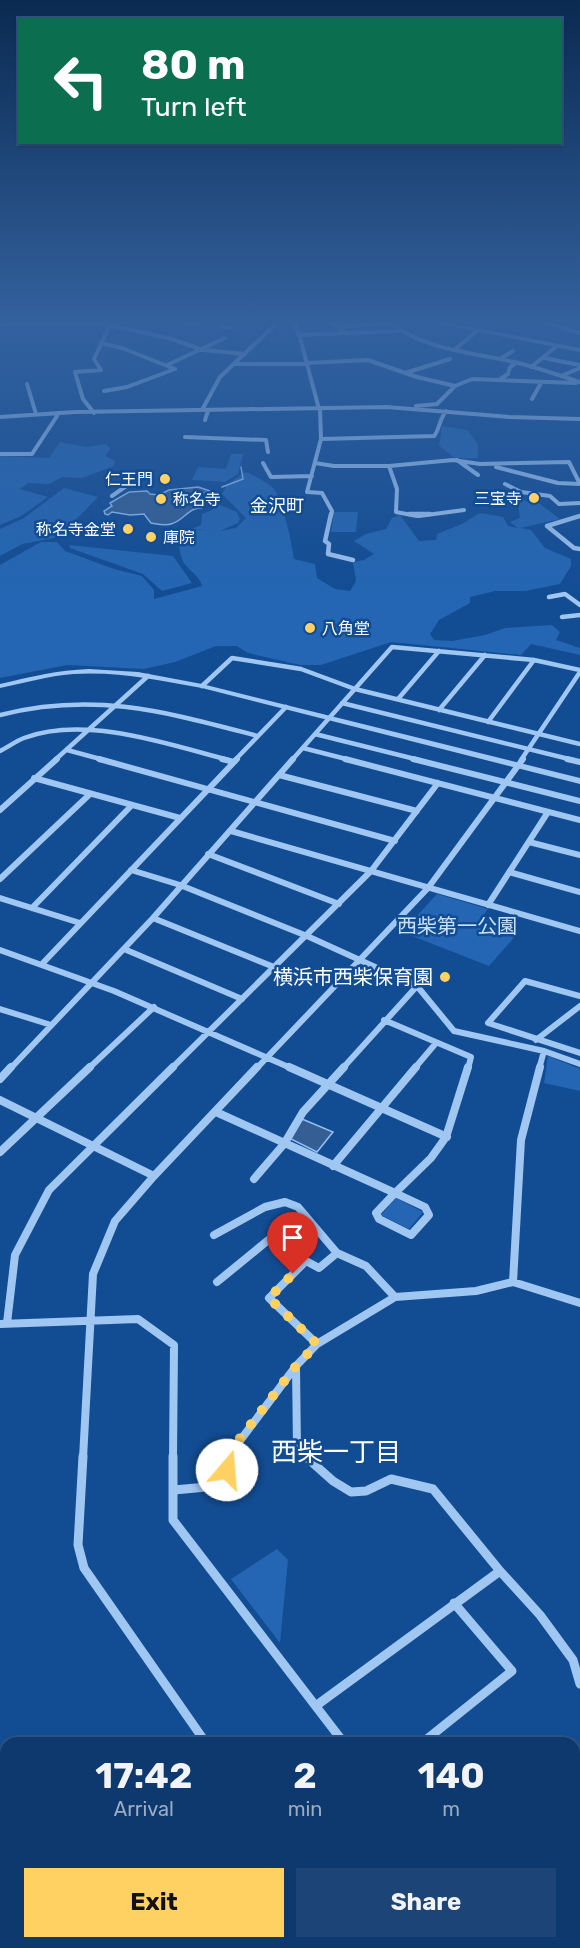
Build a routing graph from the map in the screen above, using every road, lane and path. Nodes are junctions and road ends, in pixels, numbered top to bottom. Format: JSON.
{"nodes":[{"id":1,"x":208,"y":411,"type":"edge"},
{"id":2,"x":94,"y":412,"type":"joint"},
{"id":3,"x":99,"y":412,"type":"edge"},
{"id":4,"x":320,"y":412,"type":"edge"},
{"id":5,"x":446,"y":412,"type":"edge"},
{"id":6,"x":457,"y":412,"type":"edge"},
{"id":7,"x":59,"y":413,"type":"junction"},
{"id":8,"x":36,"y":414,"type":"joint"},
{"id":9,"x":0,"y":417,"type":"edge"},
{"id":10,"x":580,"y":419,"type":"edge"},
{"id":11,"x":205,"y":420,"type":"dead end"},
{"id":12,"x":185,"y":437,"type":"dead end"},
{"id":13,"x":321,"y":439,"type":"junction"},
{"id":14,"x":268,"y":452,"type":"dead end"},
{"id":15,"x":0,"y":454,"type":"edge"},
{"id":16,"x":457,"y":460,"type":"junction"},
{"id":17,"x":263,"y":463,"type":"dead end"},
{"id":18,"x":315,"y":463,"type":"junction"},
{"id":19,"x":480,"y":464,"type":"junction"},
{"id":20,"x":389,"y":466,"type":"junction"},
{"id":21,"x":478,"y":475,"type":"dead end"},
{"id":22,"x":312,"y":476,"type":"junction"},
{"id":23,"x":132,"y":482,"type":"dead end"},
{"id":24,"x":504,"y":484,"type":"dead end"},
{"id":25,"x":580,"y":484,"type":"edge"},
{"id":26,"x":112,"y":496,"type":"dead end"},
{"id":27,"x":580,"y":503,"type":"edge"},
{"id":28,"x":464,"y":510,"type":"dead end"},
{"id":29,"x":579,"y":518,"type":"edge"},
{"id":30,"x":580,"y":549,"type":"edge"},
{"id":31,"x":353,"y":560,"type":"dead end"},
{"id":32,"x":549,"y":597,"type":"dead end"},
{"id":33,"x":580,"y":605,"type":"edge"},
{"id":34,"x":580,"y":615,"type":"edge"},
{"id":35,"x":562,"y":617,"type":"dead end"},
{"id":36,"x":439,"y":651,"type":"junction"},
{"id":37,"x":484,"y":655,"type":"junction"},
{"id":38,"x":534,"y":660,"type":"junction"},
{"id":39,"x":580,"y":671,"type":"edge"},
{"id":40,"x":148,"y":676,"type":"junction"},
{"id":41,"x":0,"y":686,"type":"edge"},
{"id":42,"x":202,"y":686,"type":"junction"},
{"id":43,"x":355,"y":689,"type":"junction"},
{"id":44,"x":398,"y":699,"type":"junction"},
{"id":45,"x":342,"y":703,"type":"junction"},
{"id":46,"x":116,"y":706,"type":"junction"},
{"id":47,"x":286,"y":707,"type":"junction"},
{"id":48,"x":439,"y":710,"type":"junction"},
{"id":49,"x":0,"y":715,"type":"edge"},
{"id":50,"x":328,"y":717,"type":"junction"},
{"id":51,"x":488,"y":722,"type":"junction"},
{"id":52,"x":88,"y":731,"type":"junction"},
{"id":53,"x":315,"y":734,"type":"junction"},
{"id":54,"x":537,"y":734,"type":"junction"},
{"id":55,"x":258,"y":736,"type":"junction"},
{"id":56,"x":580,"y":744,"type":"edge"},
{"id":57,"x":303,"y":748,"type":"junction"},
{"id":58,"x":67,"y":750,"type":"junction"},
{"id":59,"x":529,"y":750,"type":"junction"},
{"id":60,"x":0,"y":751,"type":"edge"},
{"id":61,"x":234,"y":762,"type":"junction"},
{"id":62,"x":580,"y":762,"type":"edge"},
{"id":63,"x":517,"y":765,"type":"junction"},
{"id":64,"x":279,"y":775,"type":"junction"},
{"id":65,"x":34,"y":778,"type":"junction"},
{"id":66,"x":580,"y":781,"type":"edge"},
{"id":67,"x":505,"y":782,"type":"junction"},
{"id":68,"x":438,"y":783,"type":"junction"},
{"id":69,"x":208,"y":789,"type":"junction"},
{"id":70,"x":90,"y":794,"type":"junction"},
{"id":71,"x":493,"y":797,"type":"junction"},
{"id":72,"x":254,"y":801,"type":"junction"},
{"id":73,"x":580,"y":801,"type":"edge"},
{"id":74,"x":132,"y":805,"type":"junction"},
{"id":75,"x":0,"y":810,"type":"edge"},
{"id":76,"x":417,"y":812,"type":"junction"},
{"id":77,"x":548,"y":812,"type":"junction"},
{"id":78,"x":180,"y":818,"type":"junction"},
{"id":79,"x":580,"y":820,"type":"edge"},
{"id":80,"x":231,"y":831,"type":"junction"},
{"id":81,"x":395,"y":841,"type":"junction"},
{"id":82,"x":529,"y":842,"type":"junction"},
{"id":83,"x":208,"y":854,"type":"junction"},
{"id":84,"x":580,"y":855,"type":"edge"},
{"id":85,"x":131,"y":870,"type":"junction"},
{"id":86,"x":371,"y":872,"type":"junction"},
{"id":87,"x":509,"y":872,"type":"junction"},
{"id":88,"x":0,"y":879,"type":"edge"},
{"id":89,"x":180,"y":885,"type":"junction"},
{"id":90,"x":428,"y":888,"type":"junction"},
{"id":91,"x":580,"y":892,"type":"edge"},
{"id":92,"x":0,"y":898,"type":"edge"},
{"id":93,"x":339,"y":904,"type":"junction"},
{"id":94,"x":488,"y":905,"type":"junction"},
{"id":95,"x":32,"y":908,"type":"junction"},
{"id":96,"x":153,"y":918,"type":"junction"},
{"id":97,"x":80,"y":923,"type":"junction"},
{"id":98,"x":580,"y":931,"type":"edge"},
{"id":99,"x":307,"y":936,"type":"junction"},
{"id":100,"x":124,"y":949,"type":"junction"},
{"id":101,"x":0,"y":950,"type":"edge"},
{"id":102,"x":360,"y":960,"type":"junction"},
{"id":103,"x":42,"y":964,"type":"junction"},
{"id":104,"x":274,"y":968,"type":"junction"},
{"id":105,"x":93,"y":982,"type":"junction"},
{"id":106,"x":417,"y":986,"type":"junction"},
{"id":107,"x":580,"y":996,"type":"edge"},
{"id":108,"x":242,"y":999,"type":"junction"},
{"id":109,"x":580,"y":1006,"type":"edge"},
{"id":110,"x":154,"y":1007,"type":"junction"},
{"id":111,"x":0,"y":1009,"type":"edge"},
{"id":112,"x":384,"y":1020,"type":"junction"},
{"id":113,"x":51,"y":1025,"type":"junction"},
{"id":114,"x":209,"y":1032,"type":"junction"},
{"id":115,"x":536,"y":1040,"type":"junction"},
{"id":116,"x":436,"y":1043,"type":"junction"},
{"id":117,"x":544,"y":1051,"type":"junction"},
{"id":118,"x":580,"y":1053,"type":"edge"},
{"id":119,"x":269,"y":1058,"type":"junction"},
{"id":120,"x":580,"y":1064,"type":"edge"},
{"id":121,"x":0,"y":1079,"type":"edge"},
{"id":122,"x":328,"y":1084,"type":"junction"},
{"id":123,"x":0,"y":1100,"type":"edge"},
{"id":124,"x":381,"y":1109,"type":"junction"},
{"id":125,"x":216,"y":1112,"type":"junction"},
{"id":126,"x":36,"y":1118,"type":"junction"},
{"id":127,"x":447,"y":1137,"type":"junction"},
{"id":128,"x":284,"y":1144,"type":"junction"},
{"id":129,"x":93,"y":1146,"type":"junction"},
{"id":130,"x":0,"y":1152,"type":"edge"},
{"id":131,"x":333,"y":1166,"type":"junction"},
{"id":132,"x":154,"y":1176,"type":"junction"},
{"id":133,"x":254,"y":1179,"type":"dead end"},
{"id":134,"x":393,"y":1192,"type":"junction"},
{"id":135,"x":305,"y":1216,"type":"junction"},
{"id":136,"x":214,"y":1235,"type":"dead end"},
{"id":137,"x":337,"y":1253,"type":"junction"},
{"id":138,"x":217,"y":1282,"type":"dead end"},
{"id":139,"x":513,"y":1282,"type":"junction"},
{"id":140,"x":395,"y":1297,"type":"junction"},
{"id":141,"x":580,"y":1303,"type":"edge"},
{"id":142,"x":91,"y":1322,"type":"junction"},
{"id":143,"x":4,"y":1323,"type":"edge"},
{"id":144,"x":317,"y":1344,"type":"junction"},
{"id":145,"x":296,"y":1366,"type":"junction"},
{"id":146,"x":174,"y":1490,"type":"junction"},
{"id":147,"x":500,"y":1571,"type":"junction"},
{"id":148,"x":454,"y":1603,"type":"junction"},
{"id":149,"x":580,"y":1684,"type":"edge"},
{"id":150,"x":317,"y":1705,"type":"junction"},
{"id":151,"x":202,"y":1737,"type":"edge"},
{"id":152,"x":340,"y":1737,"type":"edge"},
{"id":153,"x":430,"y":1737,"type":"edge"}],
"edges":[{"from":1,"to":11,"type":"street"},
{"from":2,"to":3,"type":"street"},
{"from":2,"to":7,"type":"street"},
{"from":4,"to":13,"type":"street"},
{"from":5,"to":13,"type":"street"},
{"from":6,"to":10,"type":"street"},
{"from":7,"to":8,"type":"street"},
{"from":7,"to":15,"type":"street"},
{"from":8,"to":9,"type":"street"},
{"from":12,"to":14,"type":"street"},
{"from":13,"to":18,"type":"street"},
{"from":16,"to":19,"type":"street"},
{"from":16,"to":20,"type":"street"},
{"from":16,"to":21,"type":"street"},
{"from":17,"to":22,"type":"street"},
{"from":18,"to":20,"type":"street"},
{"from":18,"to":22,"type":"street"},
{"from":19,"to":25,"type":"street"},
{"from":19,"to":25,"type":"street"},
{"from":20,"to":28,"type":"street"},
{"from":22,"to":31,"type":"street"},
{"from":23,"to":26,"type":"street"},
{"from":24,"to":27,"type":"street"},
{"from":29,"to":30,"type":"street"},
{"from":32,"to":33,"type":"street"},
{"from":34,"to":35,"type":"street"},
{"from":36,"to":37,"type":"street"},
{"from":36,"to":43,"type":"street"},
{"from":36,"to":44,"type":"street"},
{"from":37,"to":38,"type":"street"},
{"from":37,"to":48,"type":"street"},
{"from":38,"to":39,"type":"street"},
{"from":38,"to":51,"type":"street"},
{"from":39,"to":54,"type":"street"},
{"from":40,"to":41,"type":"street"},
{"from":40,"to":42,"type":"street"},
{"from":40,"to":46,"type":"street"},
{"from":42,"to":43,"type":"street"},
{"from":42,"to":47,"type":"street"},
{"from":43,"to":44,"type":"street"},
{"from":43,"to":45,"type":"street"},
{"from":44,"to":48,"type":"street"},
{"from":45,"to":50,"type":"street"},
{"from":45,"to":59,"type":"street"},
{"from":46,"to":49,"type":"street"},
{"from":46,"to":52,"type":"street"},
{"from":46,"to":55,"type":"street"},
{"from":47,"to":50,"type":"street"},
{"from":47,"to":55,"type":"street"},
{"from":48,"to":51,"type":"street"},
{"from":50,"to":53,"type":"street"},
{"from":50,"to":63,"type":"street"},
{"from":51,"to":54,"type":"street"},
{"from":52,"to":58,"type":"street"},
{"from":52,"to":60,"type":"street"},
{"from":52,"to":61,"type":"street"},
{"from":53,"to":57,"type":"street"},
{"from":53,"to":67,"type":"street"},
{"from":54,"to":56,"type":"street"},
{"from":54,"to":59,"type":"street"},
{"from":55,"to":61,"type":"street"},
{"from":57,"to":64,"type":"street"},
{"from":57,"to":68,"type":"street"},
{"from":58,"to":65,"type":"street"},
{"from":58,"to":69,"type":"street"},
{"from":59,"to":62,"type":"street"},
{"from":59,"to":63,"type":"street"},
{"from":61,"to":69,"type":"street"},
{"from":63,"to":66,"type":"street"},
{"from":63,"to":67,"type":"street"},
{"from":64,"to":72,"type":"street"},
{"from":64,"to":76,"type":"street"},
{"from":65,"to":70,"type":"street"},
{"from":65,"to":75,"type":"street"},
{"from":67,"to":71,"type":"street"},
{"from":67,"to":73,"type":"street"},
{"from":68,"to":71,"type":"street"},
{"from":68,"to":76,"type":"street"},
{"from":69,"to":72,"type":"street"},
{"from":69,"to":78,"type":"street"},
{"from":70,"to":74,"type":"street"},
{"from":70,"to":88,"type":"street"},
{"from":71,"to":77,"type":"street"},
{"from":71,"to":90,"type":"street"},
{"from":72,"to":80,"type":"street"},
{"from":72,"to":81,"type":"street"},
{"from":74,"to":78,"type":"street"},
{"from":74,"to":95,"type":"street"},
{"from":76,"to":81,"type":"street"},
{"from":77,"to":79,"type":"street"},
{"from":77,"to":82,"type":"street"},
{"from":78,"to":85,"type":"street"},
{"from":80,"to":83,"type":"street"},
{"from":80,"to":86,"type":"street"},
{"from":81,"to":86,"type":"street"},
{"from":82,"to":84,"type":"street"},
{"from":82,"to":87,"type":"street"},
{"from":83,"to":89,"type":"street"},
{"from":83,"to":93,"type":"street"},
{"from":85,"to":89,"type":"street"},
{"from":85,"to":97,"type":"street"},
{"from":86,"to":90,"type":"street"},
{"from":86,"to":93,"type":"street"},
{"from":87,"to":91,"type":"street"},
{"from":87,"to":94,"type":"street"},
{"from":89,"to":96,"type":"street"},
{"from":89,"to":99,"type":"street"},
{"from":90,"to":94,"type":"street"},
{"from":90,"to":102,"type":"street"},
{"from":92,"to":95,"type":"street"},
{"from":93,"to":99,"type":"street"},
{"from":94,"to":98,"type":"street"},
{"from":95,"to":97,"type":"street"},
{"from":96,"to":100,"type":"street"},
{"from":96,"to":104,"type":"street"},
{"from":97,"to":103,"type":"street"},
{"from":99,"to":102,"type":"street"},
{"from":99,"to":104,"type":"street"},
{"from":100,"to":105,"type":"street"},
{"from":100,"to":108,"type":"street"},
{"from":101,"to":103,"type":"street"},
{"from":102,"to":106,"type":"street"},
{"from":102,"to":119,"type":"street"},
{"from":103,"to":105,"type":"street"},
{"from":104,"to":108,"type":"street"},
{"from":105,"to":110,"type":"street"},
{"from":105,"to":113,"type":"street"},
{"from":106,"to":112,"type":"street"},
{"from":106,"to":117,"type":"street"},
{"from":107,"to":115,"type":"street"},
{"from":108,"to":114,"type":"street"},
{"from":109,"to":115,"type":"street"},
{"from":110,"to":114,"type":"street"},
{"from":110,"to":126,"type":"street"},
{"from":111,"to":113,"type":"street"},
{"from":112,"to":116,"type":"street"},
{"from":112,"to":122,"type":"street"},
{"from":113,"to":121,"type":"street"},
{"from":114,"to":119,"type":"street"},
{"from":114,"to":129,"type":"street"},
{"from":115,"to":118,"type":"street"},
{"from":116,"to":124,"type":"street"},
{"from":116,"to":127,"type":"street"},
{"from":117,"to":120,"type":"street"},
{"from":117,"to":139,"type":"street"},
{"from":119,"to":122,"type":"street"},
{"from":119,"to":125,"type":"street"},
{"from":122,"to":124,"type":"street"},
{"from":122,"to":128,"type":"street"},
{"from":123,"to":126,"type":"street"},
{"from":124,"to":127,"type":"street"},
{"from":124,"to":131,"type":"street"},
{"from":125,"to":128,"type":"street"},
{"from":125,"to":132,"type":"street"},
{"from":126,"to":129,"type":"street"},
{"from":126,"to":130,"type":"street"},
{"from":127,"to":134,"type":"street"},
{"from":128,"to":131,"type":"street"},
{"from":128,"to":133,"type":"street"},
{"from":129,"to":132,"type":"street"},
{"from":129,"to":143,"type":"street"},
{"from":131,"to":134,"type":"street"},
{"from":132,"to":142,"type":"street"},
{"from":134,"to":134,"type":"street"},
{"from":135,"to":136,"type":"street"},
{"from":135,"to":137,"type":"street"},
{"from":135,"to":138,"type":"street"},
{"from":137,"to":140,"type":"street"},
{"from":137,"to":144,"type":"street"},
{"from":139,"to":140,"type":"street"},
{"from":139,"to":141,"type":"street"},
{"from":140,"to":144,"type":"street"},
{"from":142,"to":143,"type":"street"},
{"from":142,"to":146,"type":"street"},
{"from":142,"to":151,"type":"street"},
{"from":144,"to":145,"type":"street"},
{"from":145,"to":146,"type":"street"},
{"from":145,"to":147,"type":"street"},
{"from":146,"to":150,"type":"street"},
{"from":147,"to":148,"type":"street"},
{"from":147,"to":149,"type":"street"},
{"from":148,"to":150,"type":"street"},
{"from":148,"to":153,"type":"street"},
{"from":150,"to":152,"type":"street"}]}
